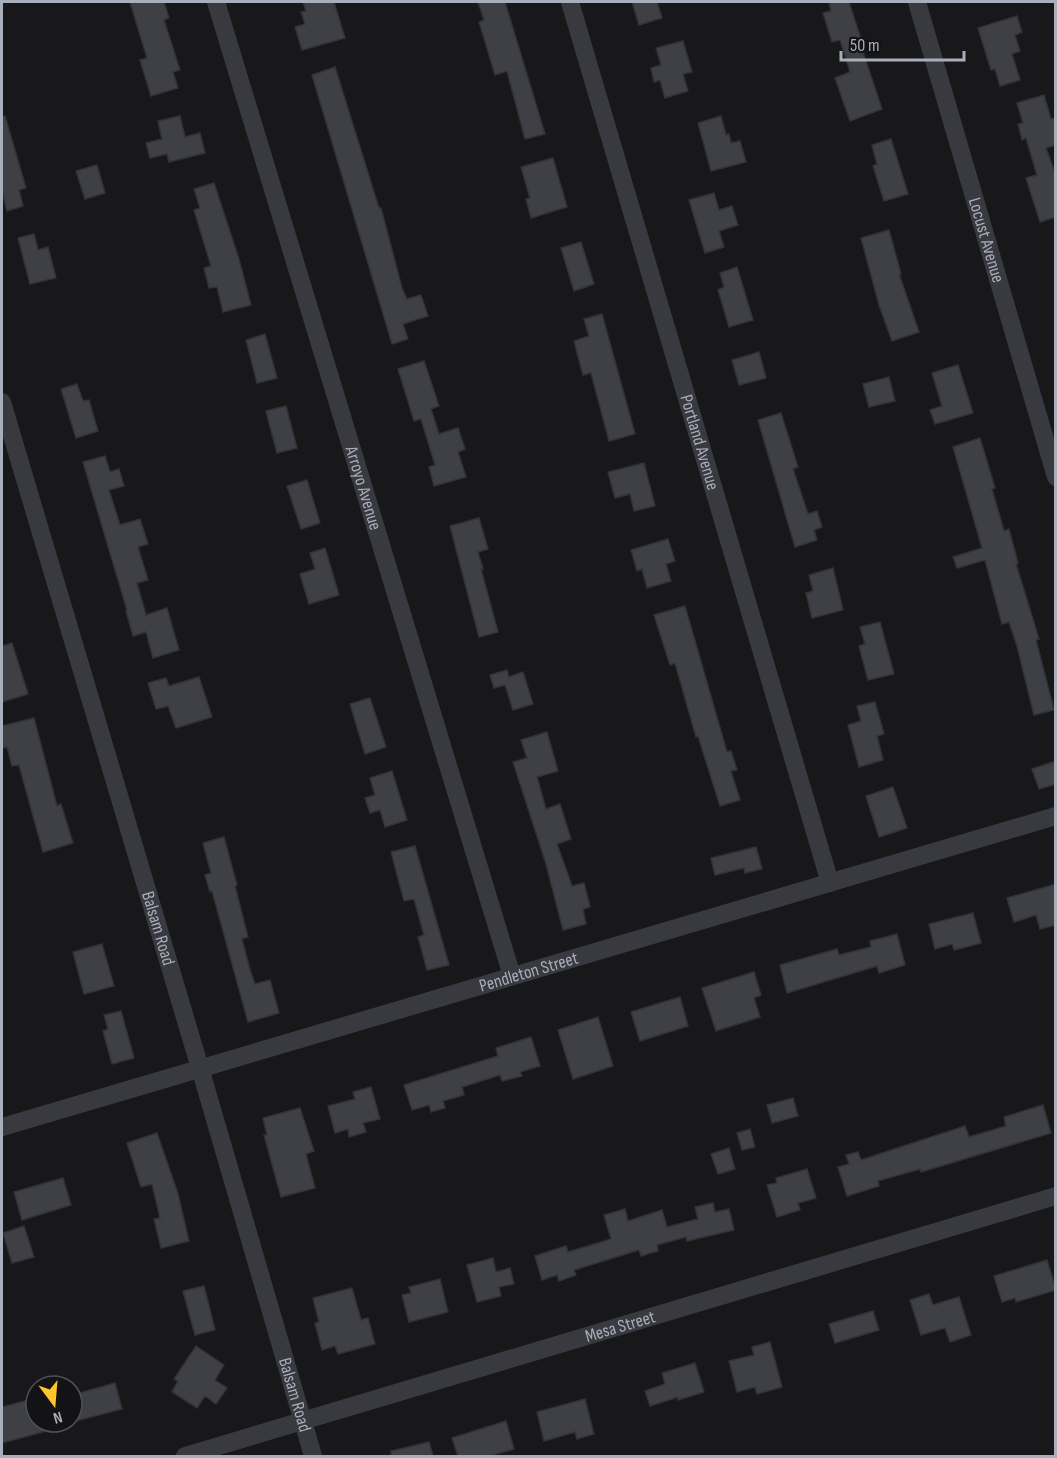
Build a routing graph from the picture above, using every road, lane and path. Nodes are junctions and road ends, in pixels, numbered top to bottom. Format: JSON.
{"nodes":[{"id":1,"x":216,"y":2,"type":"edge"},
{"id":2,"x":570,"y":2,"type":"edge"},
{"id":3,"x":917,"y":2,"type":"edge"},
{"id":4,"x":2,"y":402,"type":"edge"},
{"id":5,"x":1056,"y":477,"type":"edge"},
{"id":6,"x":1056,"y":816,"type":"edge"},
{"id":7,"x":830,"y":883,"type":"junction"},
{"id":8,"x":512,"y":976,"type":"junction"},
{"id":9,"x":200,"y":1068,"type":"junction"},
{"id":10,"x":2,"y":1127,"type":"edge"},
{"id":11,"x":1056,"y":1196,"type":"edge"},
{"id":12,"x":302,"y":1422,"type":"junction"},
{"id":13,"x":185,"y":1456,"type":"edge"},
{"id":14,"x":313,"y":1456,"type":"edge"}],
"edges":[{"from":1,"to":8,"type":"street","name":"Arroyo Avenue"},
{"from":2,"to":7,"type":"street","name":"Portland Avenue"},
{"from":3,"to":5,"type":"street","name":"Locust Avenue"},
{"from":4,"to":9,"type":"street","name":"Balsam Road"},
{"from":6,"to":7,"type":"street","name":"Pendleton Street"},
{"from":7,"to":8,"type":"street","name":"Pendleton Street"},
{"from":8,"to":9,"type":"street","name":"Pendleton Street"},
{"from":9,"to":10,"type":"street","name":"Pendleton Street"},
{"from":9,"to":12,"type":"street","name":"Balsam Road"},
{"from":11,"to":12,"type":"street","name":"Mesa Street"},
{"from":12,"to":13,"type":"street","name":"Mesa Street"},
{"from":12,"to":14,"type":"street","name":"Balsam Road"}]}
